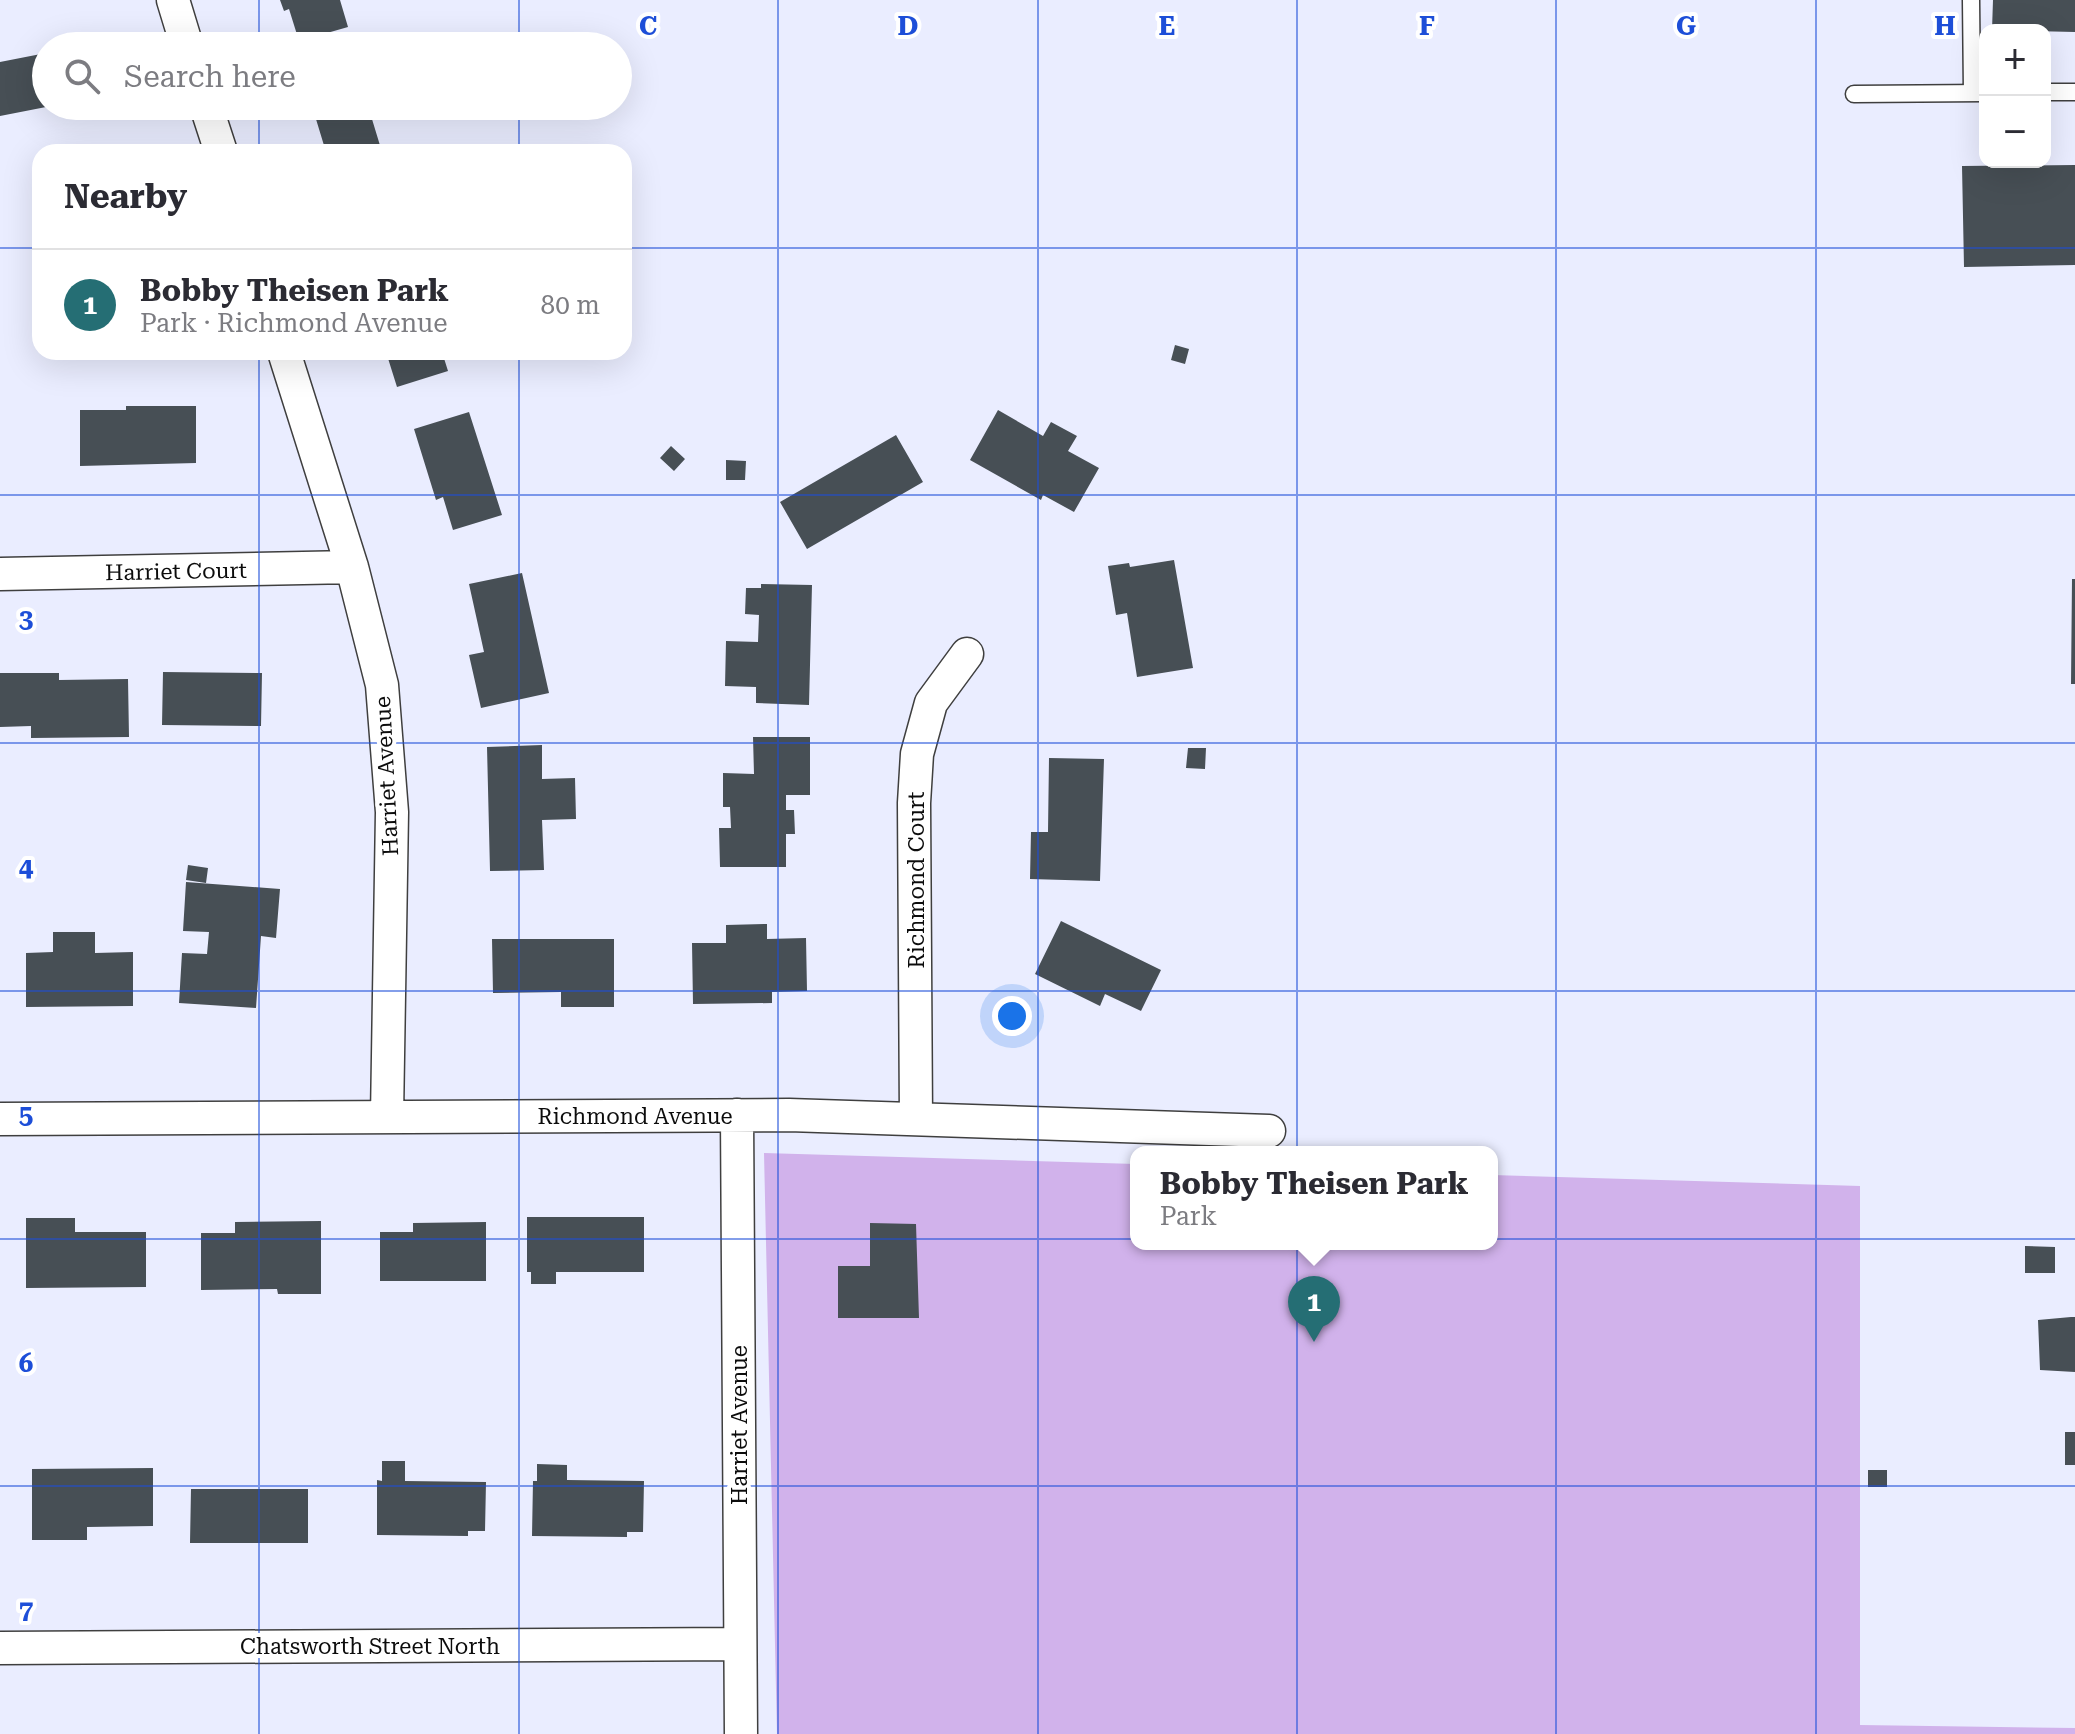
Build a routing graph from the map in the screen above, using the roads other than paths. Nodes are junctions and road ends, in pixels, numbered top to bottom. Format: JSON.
{"nodes":[{"id":1,"x":173,"y":0,"type":"edge"},
{"id":2,"x":1971,"y":0,"type":"edge"},
{"id":3,"x":183,"y":32,"type":"edge"},
{"id":4,"x":2051,"y":92,"type":"edge"},
{"id":5,"x":2075,"y":92,"type":"edge"},
{"id":6,"x":1979,"y":93,"type":"edge"},
{"id":7,"x":1854,"y":94,"type":"dead end"},
{"id":8,"x":211,"y":120,"type":"edge"},
{"id":9,"x":218,"y":144,"type":"edge"},
{"id":10,"x":287,"y":360,"type":"edge"},
{"id":11,"x":352,"y":567,"type":"junction"},
{"id":12,"x":0,"y":574,"type":"edge"},
{"id":13,"x":967,"y":654,"type":"dead end"},
{"id":14,"x":737,"y":1115,"type":"junction"},
{"id":15,"x":387,"y":1117,"type":"junction"},
{"id":16,"x":0,"y":1119,"type":"edge"},
{"id":17,"x":916,"y":1119,"type":"junction"},
{"id":18,"x":1269,"y":1131,"type":"dead end"},
{"id":19,"x":740,"y":1644,"type":"junction"},
{"id":20,"x":0,"y":1648,"type":"edge"},
{"id":21,"x":741,"y":1734,"type":"edge"}],
"edges":[{"from":1,"to":3,"type":"street"},
{"from":2,"to":6,"type":"lane"},
{"from":4,"to":5,"type":"lane"},
{"from":6,"to":7,"type":"lane"},
{"from":8,"to":9,"type":"street"},
{"from":10,"to":11,"type":"street","name":"Harriet Avenue"},
{"from":11,"to":12,"type":"street","name":"Harriet Court"},
{"from":11,"to":15,"type":"street","name":"Harriet Avenue"},
{"from":13,"to":17,"type":"street","name":"Richmond Court"},
{"from":14,"to":15,"type":"street","name":"Richmond Avenue"},
{"from":14,"to":17,"type":"street","name":"Richmond Avenue"},
{"from":14,"to":19,"type":"street","name":"Harriet Avenue"},
{"from":15,"to":16,"type":"street","name":"Richmond Avenue"},
{"from":17,"to":18,"type":"street","name":"Richmond Avenue"},
{"from":19,"to":20,"type":"street","name":"Chatsworth Street North"},
{"from":19,"to":21,"type":"street","name":"Harriet Avenue"}]}
